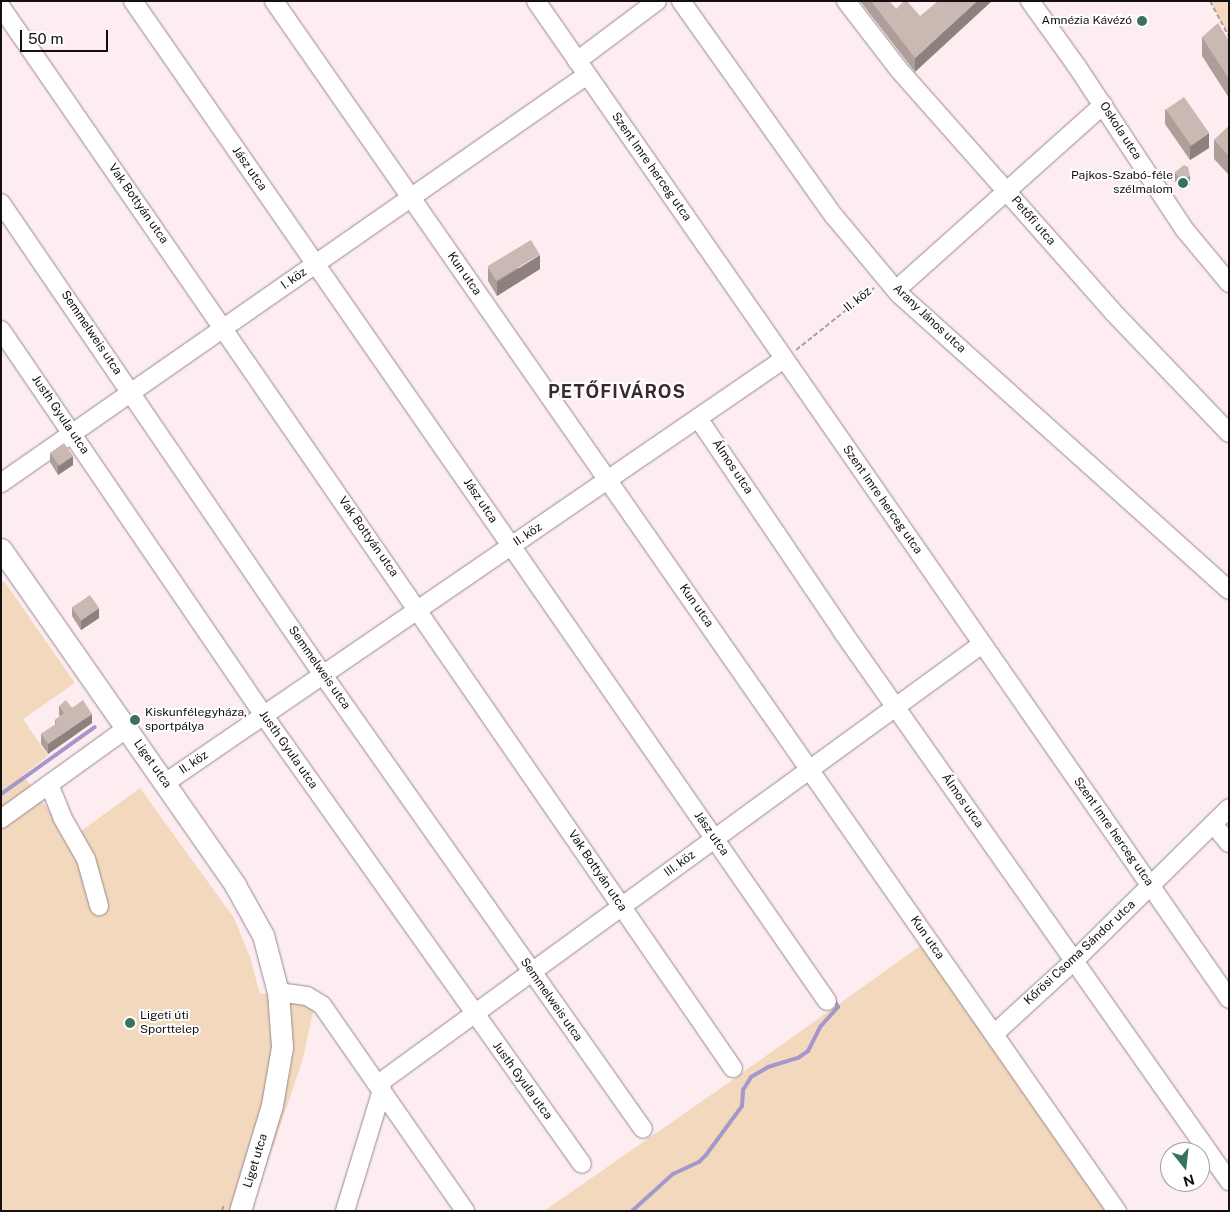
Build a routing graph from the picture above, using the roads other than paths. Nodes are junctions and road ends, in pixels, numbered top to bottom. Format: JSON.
{"nodes":[{"id":1,"x":133,"y":1,"type":"edge"},
{"id":2,"x":274,"y":1,"type":"edge"},
{"id":3,"x":536,"y":1,"type":"edge"},
{"id":4,"x":658,"y":1,"type":"edge"},
{"id":5,"x":681,"y":1,"type":"edge"},
{"id":6,"x":846,"y":1,"type":"edge"},
{"id":7,"x":1030,"y":1,"type":"edge"},
{"id":8,"x":1,"y":7,"type":"edge"},
{"id":9,"x":582,"y":68,"type":"junction"},
{"id":10,"x":1103,"y":105,"type":"junction"},
{"id":11,"x":1006,"y":191,"type":"junction"},
{"id":12,"x":411,"y":198,"type":"junction"},
{"id":13,"x":1,"y":202,"type":"edge"},
{"id":14,"x":316,"y":264,"type":"junction"},
{"id":15,"x":1229,"y":283,"type":"edge"},
{"id":16,"x":891,"y":284,"type":"junction"},
{"id":17,"x":223,"y":328,"type":"junction"},
{"id":18,"x":1,"y":330,"type":"edge"},
{"id":19,"x":784,"y":359,"type":"junction"},
{"id":20,"x":132,"y":392,"type":"junction"},
{"id":21,"x":698,"y":418,"type":"junction"},
{"id":22,"x":1229,"y":433,"type":"edge"},
{"id":23,"x":72,"y":434,"type":"junction"},
{"id":24,"x":608,"y":480,"type":"junction"},
{"id":25,"x":1,"y":483,"type":"edge"},
{"id":26,"x":511,"y":547,"type":"junction"},
{"id":27,"x":1,"y":549,"type":"edge"},
{"id":28,"x":1229,"y":590,"type":"edge"},
{"id":29,"x":418,"y":610,"type":"junction"},
{"id":30,"x":982,"y":644,"type":"junction"},
{"id":31,"x":323,"y":675,"type":"junction"},
{"id":32,"x":896,"y":707,"type":"junction"},
{"id":33,"x":264,"y":716,"type":"junction"},
{"id":34,"x":127,"y":728,"type":"junction"},
{"id":35,"x":810,"y":770,"type":"junction"},
{"id":36,"x":165,"y":783,"type":"junction"},
{"id":37,"x":49,"y":784,"type":"junction"},
{"id":38,"x":1229,"y":808,"type":"edge"},
{"id":39,"x":1,"y":820,"type":"edge"},
{"id":40,"x":1213,"y":824,"type":"junction"},
{"id":41,"x":714,"y":839,"type":"junction"},
{"id":42,"x":1229,"y":843,"type":"edge"},
{"id":43,"x":1151,"y":886,"type":"junction"},
{"id":44,"x":99,"y":906,"type":"dead end"},
{"id":45,"x":622,"y":906,"type":"junction"},
{"id":46,"x":1074,"y":961,"type":"junction"},
{"id":47,"x":531,"y":972,"type":"junction"},
{"id":48,"x":278,"y":992,"type":"junction"},
{"id":49,"x":1229,"y":999,"type":"edge"},
{"id":50,"x":827,"y":1001,"type":"dead end"},
{"id":51,"x":474,"y":1014,"type":"junction"},
{"id":52,"x":994,"y":1034,"type":"junction"},
{"id":53,"x":734,"y":1068,"type":"dead end"},
{"id":54,"x":380,"y":1087,"type":"junction"},
{"id":55,"x":643,"y":1129,"type":"dead end"},
{"id":56,"x":582,"y":1164,"type":"dead end"},
{"id":57,"x":1229,"y":1181,"type":"edge"},
{"id":58,"x":232,"y":1206,"type":"edge"},
{"id":59,"x":345,"y":1211,"type":"edge"},
{"id":60,"x":465,"y":1211,"type":"edge"},
{"id":61,"x":1117,"y":1211,"type":"edge"}],
"edges":[{"from":1,"to":14,"type":"street","name":"Jász utca"},
{"from":2,"to":12,"type":"street","name":"Kun utca"},
{"from":3,"to":9,"type":"street","name":"Szent Imre herceg utca"},
{"from":4,"to":9,"type":"street","name":"I. köz"},
{"from":5,"to":16,"type":"street","name":"Arany János utca"},
{"from":6,"to":11,"type":"street","name":"Petőfi utca"},
{"from":7,"to":10,"type":"street","name":"Oskola utca"},
{"from":8,"to":17,"type":"street","name":"Vak Bottyán utca"},
{"from":9,"to":12,"type":"street","name":"I. köz"},
{"from":9,"to":19,"type":"street","name":"Szent Imre herceg utca"},
{"from":10,"to":11,"type":"street"},
{"from":10,"to":15,"type":"street","name":"Oskola utca"},
{"from":11,"to":16,"type":"street"},
{"from":11,"to":22,"type":"street","name":"Petőfi utca"},
{"from":12,"to":14,"type":"street","name":"I. köz"},
{"from":12,"to":24,"type":"street","name":"Kun utca"},
{"from":13,"to":20,"type":"street","name":"Semmelweis utca"},
{"from":14,"to":17,"type":"street","name":"I. köz"},
{"from":14,"to":26,"type":"street","name":"Jász utca"},
{"from":16,"to":28,"type":"street","name":"Arany János utca"},
{"from":17,"to":20,"type":"street","name":"I. köz"},
{"from":17,"to":29,"type":"street","name":"Vak Bottyán utca"},
{"from":18,"to":23,"type":"street","name":"Justh Gyula utca"},
{"from":19,"to":21,"type":"street","name":"II. köz"},
{"from":19,"to":30,"type":"street","name":"Szent Imre herceg utca"},
{"from":20,"to":23,"type":"street","name":"I. köz"},
{"from":20,"to":31,"type":"street","name":"Semmelweis utca"},
{"from":21,"to":24,"type":"street","name":"II. köz"},
{"from":21,"to":32,"type":"street","name":"Álmos utca"},
{"from":23,"to":25,"type":"street","name":"I. köz"},
{"from":23,"to":33,"type":"street","name":"Justh Gyula utca"},
{"from":24,"to":26,"type":"street","name":"II. köz"},
{"from":24,"to":35,"type":"street","name":"Kun utca"},
{"from":26,"to":29,"type":"street","name":"II. köz"},
{"from":26,"to":41,"type":"street","name":"Jász utca"},
{"from":27,"to":34,"type":"main road","name":"Liget utca"},
{"from":29,"to":31,"type":"street","name":"II. köz"},
{"from":29,"to":45,"type":"street","name":"Vak Bottyán utca"},
{"from":30,"to":32,"type":"street","name":"III. köz"},
{"from":30,"to":43,"type":"street","name":"Szent Imre herceg utca"},
{"from":31,"to":33,"type":"street","name":"II. köz"},
{"from":31,"to":47,"type":"street","name":"Semmelweis utca"},
{"from":32,"to":35,"type":"street","name":"III. köz"},
{"from":32,"to":46,"type":"street","name":"Álmos utca"},
{"from":33,"to":36,"type":"street","name":"II. köz"},
{"from":33,"to":51,"type":"street","name":"Justh Gyula utca"},
{"from":34,"to":36,"type":"main road","name":"Liget utca"},
{"from":34,"to":37,"type":"street"},
{"from":35,"to":41,"type":"street","name":"III. köz"},
{"from":35,"to":52,"type":"street","name":"Kun utca"},
{"from":36,"to":48,"type":"main road","name":"Liget utca"},
{"from":37,"to":39,"type":"street"},
{"from":37,"to":44,"type":"street"},
{"from":38,"to":40,"type":"street","name":"Kőrösi Csoma Sándor utca"},
{"from":40,"to":42,"type":"street"},
{"from":40,"to":43,"type":"street","name":"Kőrösi Csoma Sándor utca"},
{"from":41,"to":45,"type":"street","name":"III. köz"},
{"from":41,"to":50,"type":"street","name":"Jász utca"},
{"from":43,"to":46,"type":"street","name":"Kőrösi Csoma Sándor utca"},
{"from":43,"to":49,"type":"street","name":"Szent Imre herceg utca"},
{"from":45,"to":47,"type":"street","name":"III. köz"},
{"from":45,"to":53,"type":"street","name":"Vak Bottyán utca"},
{"from":46,"to":52,"type":"street","name":"Kőrösi Csoma Sándor utca"},
{"from":46,"to":57,"type":"street","name":"Álmos utca"},
{"from":47,"to":51,"type":"street","name":"III. köz"},
{"from":47,"to":55,"type":"street","name":"Semmelweis utca"},
{"from":48,"to":54,"type":"street"},
{"from":48,"to":58,"type":"main road","name":"Liget utca"},
{"from":51,"to":54,"type":"street","name":"III. köz"},
{"from":51,"to":56,"type":"street","name":"Justh Gyula utca"},
{"from":52,"to":61,"type":"street","name":"Kun utca"},
{"from":54,"to":59,"type":"street"},
{"from":54,"to":60,"type":"street"}]}
